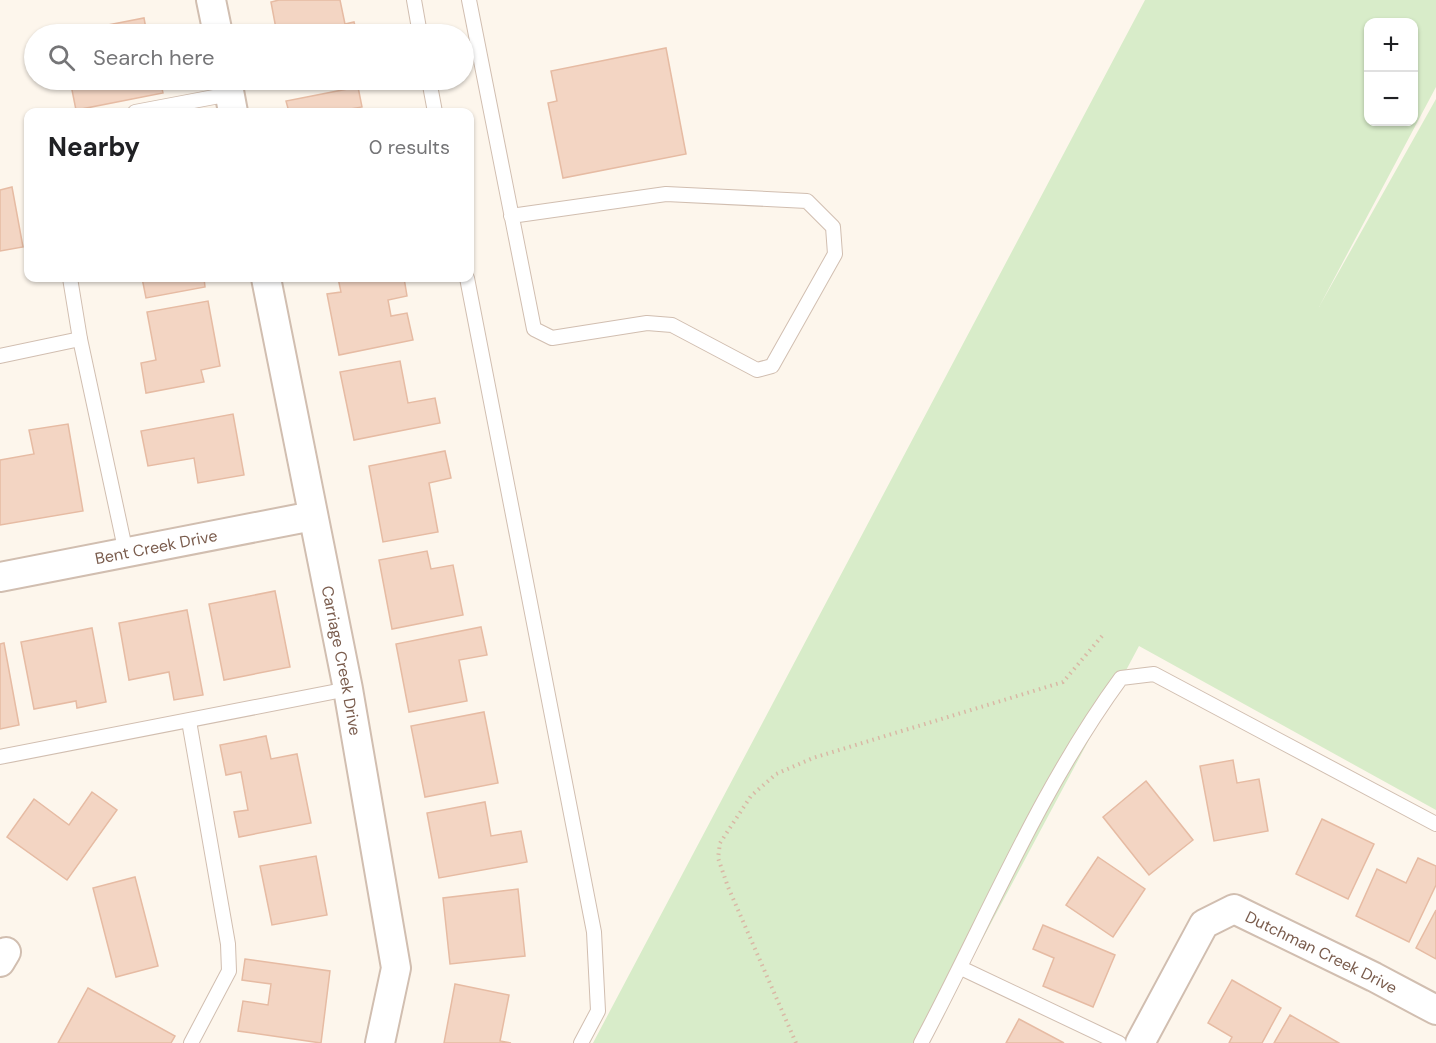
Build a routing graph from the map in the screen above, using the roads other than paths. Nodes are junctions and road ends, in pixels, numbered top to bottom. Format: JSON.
{"nodes":[{"id":1,"x":211,"y":0,"type":"edge"},
{"id":2,"x":414,"y":0,"type":"edge"},
{"id":3,"x":469,"y":0,"type":"edge"},
{"id":4,"x":216,"y":24,"type":"edge"},
{"id":5,"x":418,"y":24,"type":"edge"},
{"id":6,"x":474,"y":24,"type":"edge"},
{"id":7,"x":474,"y":25,"type":"edge"},
{"id":8,"x":431,"y":90,"type":"edge"},
{"id":9,"x":230,"y":95,"type":"edge"},
{"id":10,"x":157,"y":108,"type":"edge"},
{"id":11,"x":434,"y":108,"type":"edge"},
{"id":12,"x":512,"y":216,"type":"junction"},
{"id":13,"x":71,"y":282,"type":"edge"},
{"id":14,"x":267,"y":282,"type":"edge"},
{"id":15,"x":468,"y":282,"type":"edge"},
{"id":16,"x":80,"y":339,"type":"junction"},
{"id":17,"x":0,"y":356,"type":"edge"},
{"id":18,"x":313,"y":516,"type":"junction"},
{"id":19,"x":126,"y":553,"type":"junction"},
{"id":20,"x":0,"y":577,"type":"edge"},
{"id":21,"x":348,"y":689,"type":"junction"},
{"id":22,"x":189,"y":722,"type":"junction"},
{"id":23,"x":0,"y":757,"type":"edge"},
{"id":24,"x":1436,"y":824,"type":"edge"},
{"id":25,"x":961,"y":968,"type":"junction"},
{"id":26,"x":1436,"y":1010,"type":"edge"},
{"id":27,"x":191,"y":1043,"type":"edge"},
{"id":28,"x":380,"y":1043,"type":"edge"},
{"id":29,"x":581,"y":1043,"type":"edge"},
{"id":30,"x":921,"y":1043,"type":"edge"},
{"id":31,"x":1119,"y":1043,"type":"edge"},
{"id":32,"x":1140,"y":1043,"type":"edge"}],
"edges":[{"from":1,"to":4,"type":"street"},
{"from":2,"to":5,"type":"lane"},
{"from":3,"to":6,"type":"lane"},
{"from":7,"to":12,"type":"lane"},
{"from":8,"to":11,"type":"lane"},
{"from":9,"to":10,"type":"lane"},
{"from":12,"to":12,"type":"lane"},
{"from":13,"to":16,"type":"lane"},
{"from":14,"to":18,"type":"street","name":"Carriage Creek Drive"},
{"from":15,"to":29,"type":"lane"},
{"from":16,"to":17,"type":"lane"},
{"from":16,"to":19,"type":"lane"},
{"from":18,"to":19,"type":"street","name":"Bent Creek Drive"},
{"from":18,"to":21,"type":"street","name":"Carriage Creek Drive"},
{"from":19,"to":20,"type":"street","name":"Bent Creek Drive"},
{"from":21,"to":22,"type":"lane"},
{"from":21,"to":28,"type":"street","name":"Carriage Creek Drive"},
{"from":22,"to":23,"type":"lane"},
{"from":22,"to":27,"type":"lane"},
{"from":24,"to":25,"type":"lane"},
{"from":25,"to":30,"type":"lane"},
{"from":25,"to":31,"type":"lane"},
{"from":26,"to":32,"type":"street","name":"Dutchman Creek Drive"}]}
